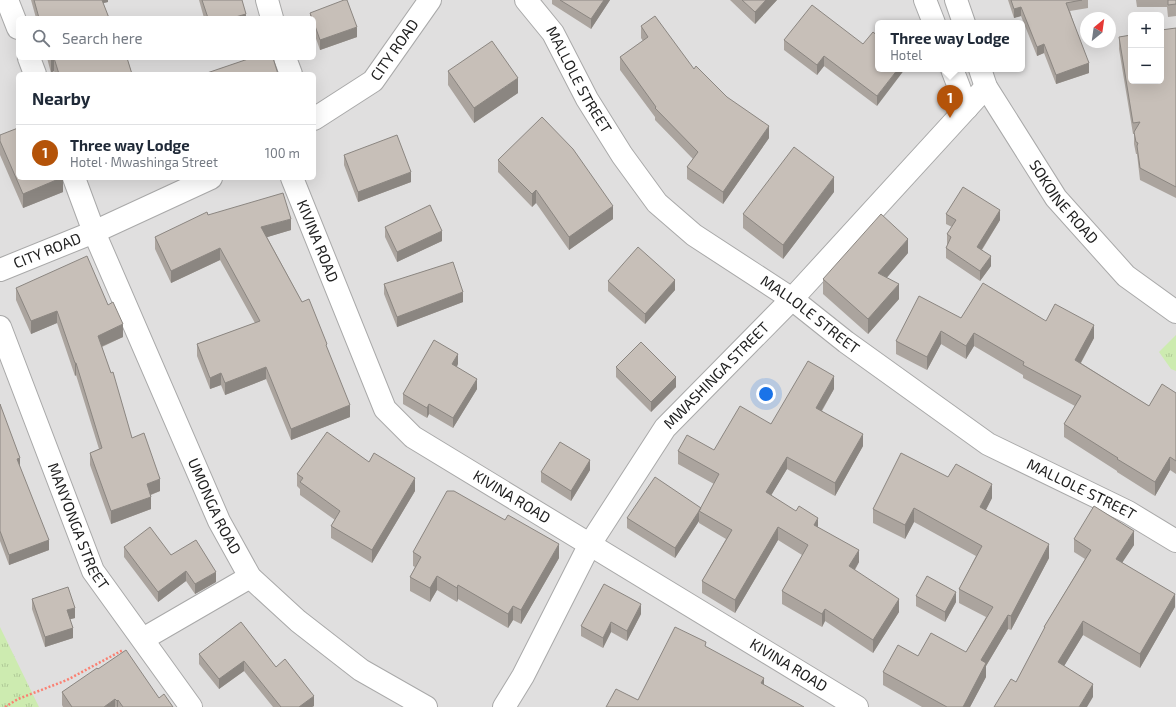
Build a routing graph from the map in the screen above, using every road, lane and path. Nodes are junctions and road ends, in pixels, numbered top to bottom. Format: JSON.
{"nodes":[{"id":1,"x":8,"y":0,"type":"edge"},
{"id":2,"x":267,"y":0,"type":"edge"},
{"id":3,"x":430,"y":0,"type":"edge"},
{"id":4,"x":526,"y":0,"type":"edge"},
{"id":5,"x":925,"y":0,"type":"edge"},
{"id":6,"x":956,"y":0,"type":"edge"},
{"id":7,"x":271,"y":16,"type":"edge"},
{"id":8,"x":933,"y":20,"type":"edge"},
{"id":9,"x":963,"y":20,"type":"edge"},
{"id":10,"x":16,"y":22,"type":"edge"},
{"id":11,"x":30,"y":60,"type":"edge"},
{"id":12,"x":286,"y":60,"type":"edge"},
{"id":13,"x":34,"y":72,"type":"edge"},
{"id":14,"x":290,"y":72,"type":"edge"},
{"id":15,"x":953,"y":72,"type":"edge"},
{"id":16,"x":983,"y":78,"type":"edge"},
{"id":17,"x":967,"y":108,"type":"junction"},
{"id":18,"x":316,"y":119,"type":"edge"},
{"id":19,"x":75,"y":180,"type":"edge"},
{"id":20,"x":207,"y":180,"type":"edge"},
{"id":21,"x":293,"y":180,"type":"edge"},
{"id":22,"x":94,"y":232,"type":"junction"},
{"id":23,"x":0,"y":270,"type":"edge"},
{"id":24,"x":792,"y":299,"type":"junction"},
{"id":25,"x":1176,"y":312,"type":"edge"},
{"id":26,"x":0,"y":327,"type":"edge"},
{"id":27,"x":1176,"y":541,"type":"edge"},
{"id":28,"x":590,"y":544,"type":"junction"},
{"id":29,"x":250,"y":577,"type":"junction"},
{"id":30,"x":143,"y":639,"type":"junction"},
{"id":31,"x":5,"y":707,"type":"edge"},
{"id":32,"x":191,"y":707,"type":"edge"},
{"id":33,"x":426,"y":707,"type":"edge"},
{"id":34,"x":504,"y":707,"type":"edge"},
{"id":35,"x":857,"y":707,"type":"edge"}],
"edges":[{"from":1,"to":10,"type":"street"},
{"from":2,"to":7,"type":"street"},
{"from":3,"to":18,"type":"street","name":"CITY ROAD"},
{"from":4,"to":24,"type":"street","name":"MALLOLE STREET"},
{"from":5,"to":8,"type":"street"},
{"from":6,"to":9,"type":"street"},
{"from":11,"to":13,"type":"street"},
{"from":12,"to":14,"type":"street"},
{"from":15,"to":17,"type":"street"},
{"from":16,"to":17,"type":"street","name":"MWASHINGA STREET"},
{"from":16,"to":25,"type":"street","name":"SOKOINE ROAD"},
{"from":17,"to":24,"type":"street","name":"MWASHINGA STREET"},
{"from":19,"to":22,"type":"street","name":"CITY ROAD"},
{"from":20,"to":22,"type":"street","name":"CITY ROAD"},
{"from":21,"to":28,"type":"street","name":"KIVINA ROAD"},
{"from":22,"to":23,"type":"street","name":"CITY ROAD"},
{"from":22,"to":29,"type":"street","name":"UMONGA ROAD"},
{"from":24,"to":27,"type":"street","name":"MALLOLE STREET"},
{"from":24,"to":28,"type":"street","name":"MWASHINGA STREET"},
{"from":26,"to":30,"type":"street","name":"MANYONGA STREET"},
{"from":28,"to":34,"type":"street","name":"MWASHINGA STREET"},
{"from":28,"to":35,"type":"street","name":"KIVINA ROAD"},
{"from":29,"to":30,"type":"street"},
{"from":29,"to":33,"type":"street","name":"UMONGA ROAD"},
{"from":30,"to":31,"type":"path"},
{"from":30,"to":32,"type":"street","name":"MANYONGA STREET"}]}
